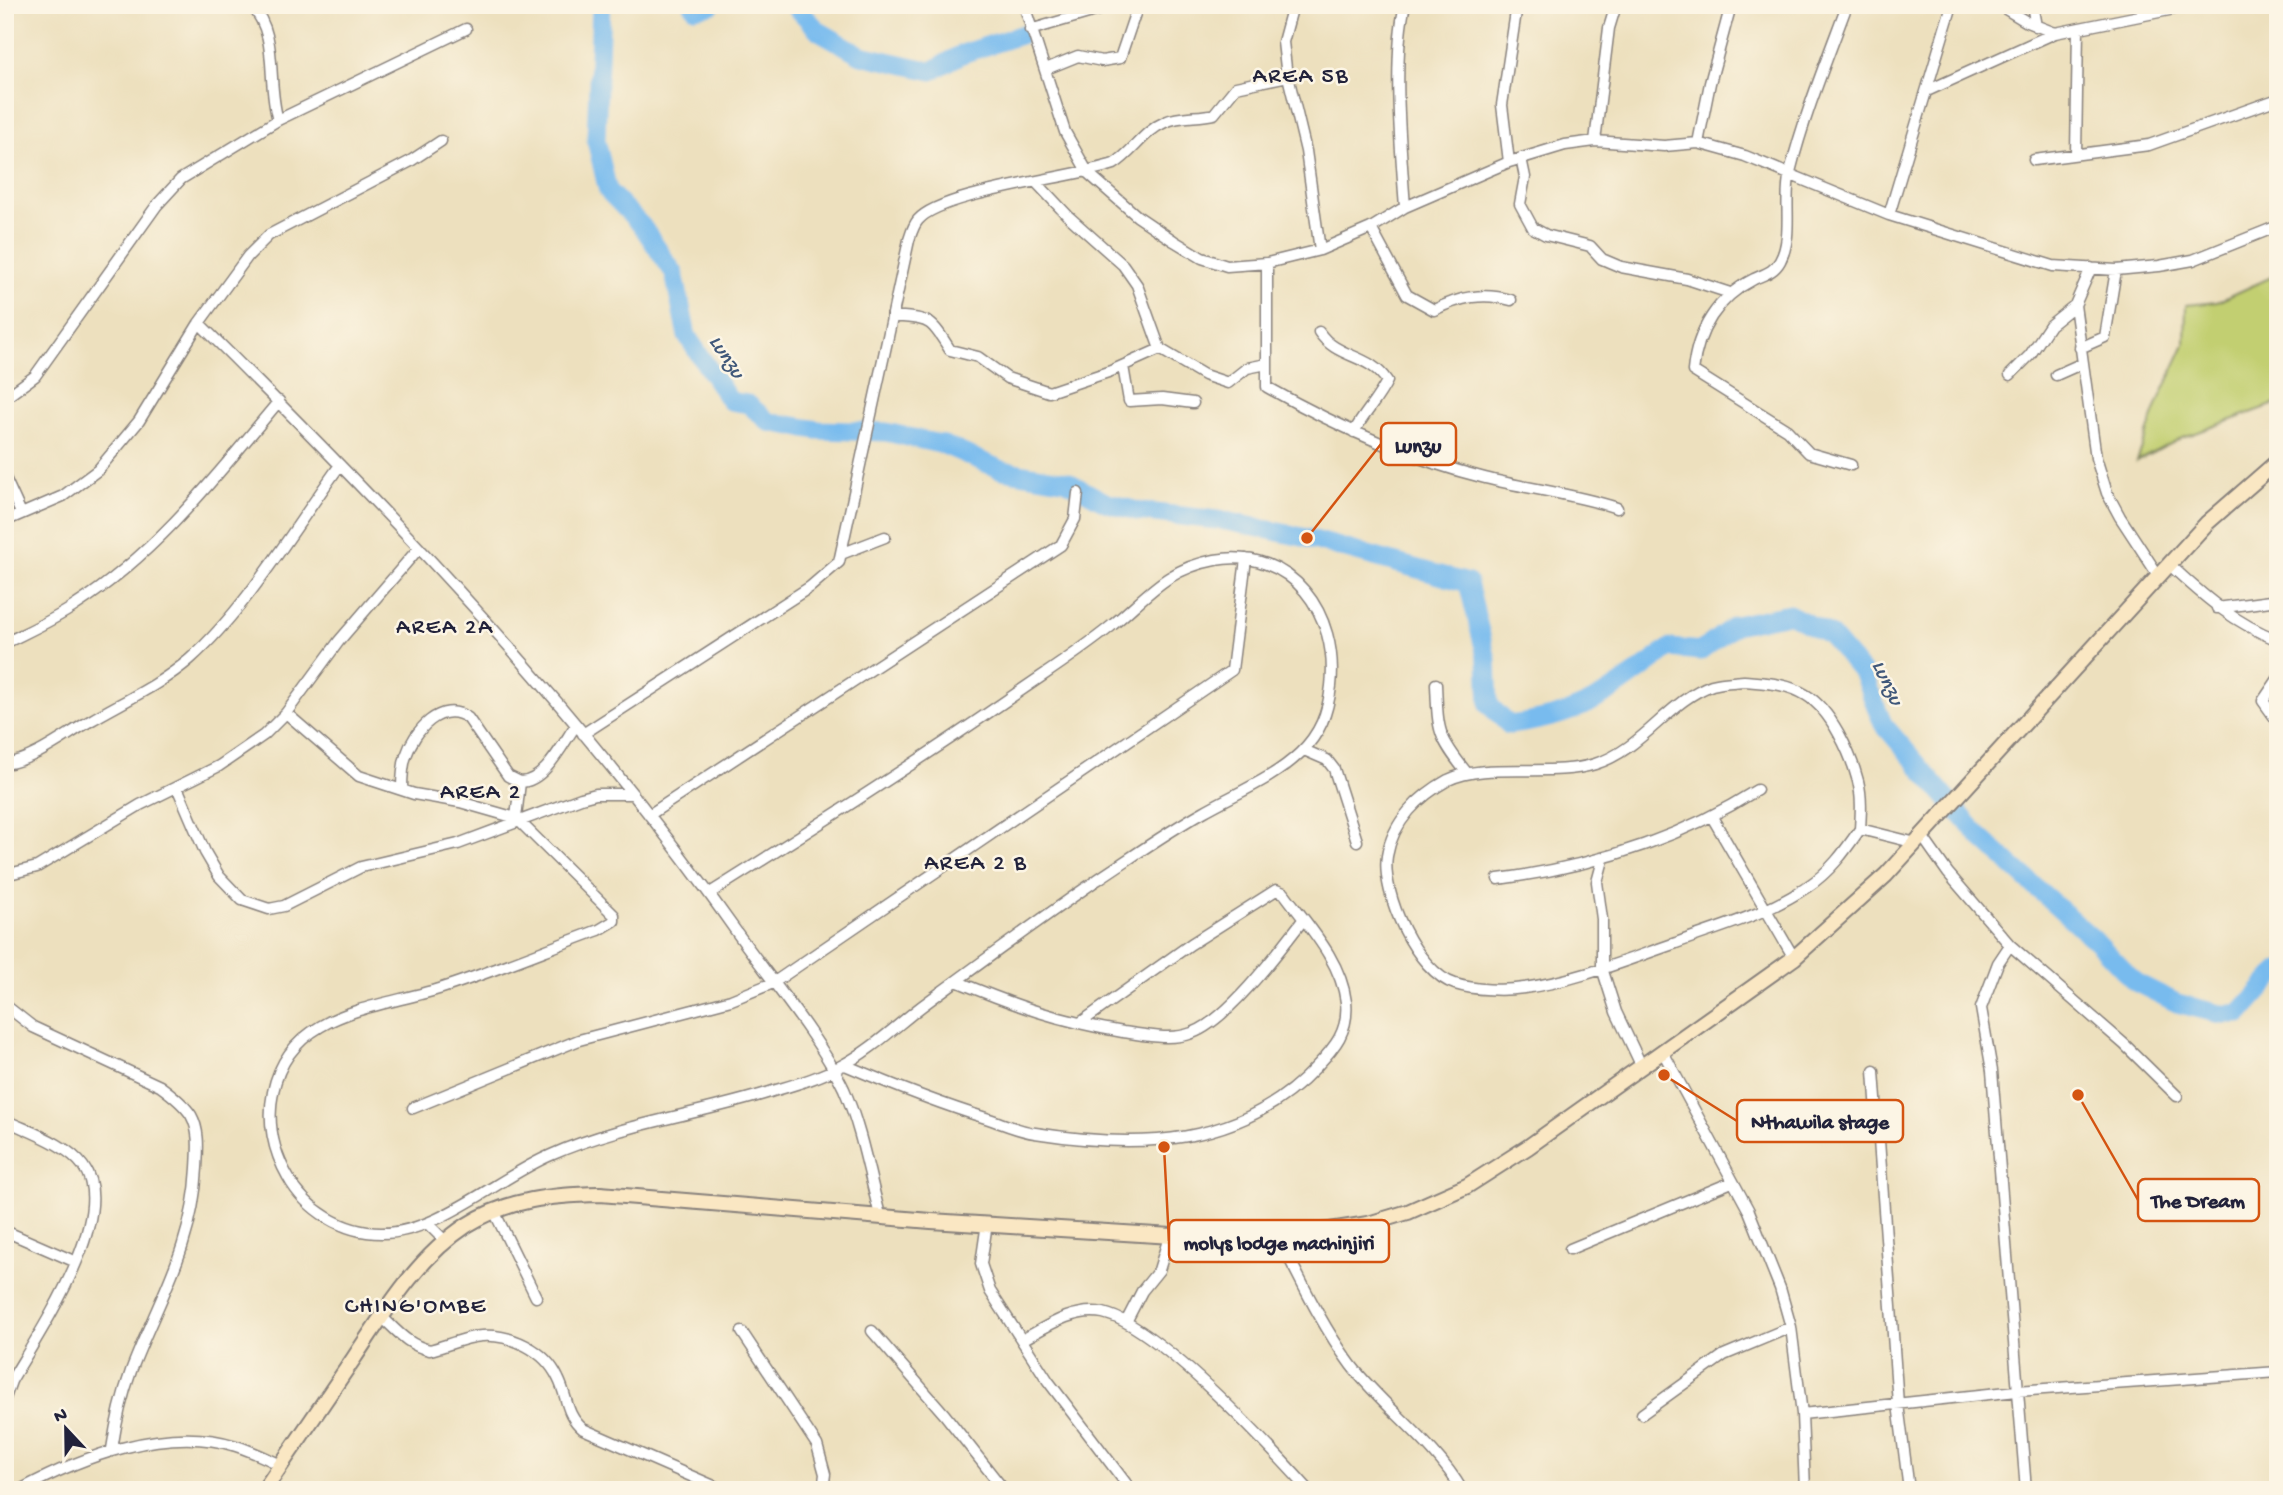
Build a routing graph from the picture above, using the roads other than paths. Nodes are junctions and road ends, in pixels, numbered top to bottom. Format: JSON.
{"nodes":[{"id":1,"x":251,"y":5,"type":"edge"},
{"id":2,"x":861,"y":5,"type":"edge"},
{"id":3,"x":883,"y":5,"type":"edge"},
{"id":4,"x":916,"y":5,"type":"edge"},
{"id":5,"x":1024,"y":5,"type":"edge"},
{"id":6,"x":1116,"y":5,"type":"edge"},
{"id":7,"x":1138,"y":5,"type":"edge"},
{"id":8,"x":1293,"y":5,"type":"edge"},
{"id":9,"x":1405,"y":5,"type":"edge"},
{"id":10,"x":1517,"y":5,"type":"edge"},
{"id":11,"x":1616,"y":5,"type":"edge"},
{"id":12,"x":1731,"y":5,"type":"edge"},
{"id":13,"x":1847,"y":5,"type":"edge"},
{"id":14,"x":1952,"y":5,"type":"edge"},
{"id":15,"x":1999,"y":5,"type":"edge"},
{"id":16,"x":2032,"y":5,"type":"edge"},
{"id":17,"x":2194,"y":5,"type":"edge"},
{"id":18,"x":2036,"y":26,"type":"junction"},
{"id":19,"x":466,"y":29,"type":"dead end"},
{"id":20,"x":2078,"y":29,"type":"junction"},
{"id":21,"x":1030,"y":30,"type":"junction"},
{"id":22,"x":2055,"y":33,"type":"junction"},
{"id":23,"x":1046,"y":69,"type":"junction"},
{"id":24,"x":1288,"y":76,"type":"junction"},
{"id":25,"x":1929,"y":90,"type":"junction"},
{"id":26,"x":2278,"y":99,"type":"edge"},
{"id":27,"x":278,"y":120,"type":"junction"},
{"id":28,"x":441,"y":141,"type":"dead end"},
{"id":29,"x":1595,"y":141,"type":"junction"},
{"id":30,"x":1699,"y":143,"type":"junction"},
{"id":31,"x":2076,"y":154,"type":"junction"},
{"id":32,"x":1521,"y":158,"type":"junction"},
{"id":33,"x":2034,"y":160,"type":"dead end"},
{"id":34,"x":1509,"y":162,"type":"junction"},
{"id":35,"x":1087,"y":173,"type":"junction"},
{"id":36,"x":1789,"y":174,"type":"junction"},
{"id":37,"x":1036,"y":181,"type":"junction"},
{"id":38,"x":1405,"y":207,"type":"junction"},
{"id":39,"x":1889,"y":215,"type":"junction"},
{"id":40,"x":2278,"y":226,"type":"edge"},
{"id":41,"x":1371,"y":228,"type":"junction"},
{"id":42,"x":1320,"y":250,"type":"junction"},
{"id":43,"x":1267,"y":262,"type":"junction"},
{"id":44,"x":2091,"y":268,"type":"junction"},
{"id":45,"x":2116,"y":270,"type":"junction"},
{"id":46,"x":1730,"y":293,"type":"junction"},
{"id":47,"x":1511,"y":300,"type":"dead end"},
{"id":48,"x":2075,"y":305,"type":"junction"},
{"id":49,"x":892,"y":316,"type":"junction"},
{"id":50,"x":199,"y":323,"type":"junction"},
{"id":51,"x":1319,"y":332,"type":"dead end"},
{"id":52,"x":2080,"y":348,"type":"junction"},
{"id":53,"x":1160,"y":349,"type":"junction"},
{"id":54,"x":2083,"y":363,"type":"junction"},
{"id":55,"x":1267,"y":364,"type":"junction"},
{"id":56,"x":1123,"y":366,"type":"junction"},
{"id":57,"x":2010,"y":375,"type":"dead end"},
{"id":58,"x":2056,"y":375,"type":"dead end"},
{"id":59,"x":5,"y":398,"type":"edge"},
{"id":60,"x":279,"y":401,"type":"junction"},
{"id":61,"x":1193,"y":403,"type":"dead end"},
{"id":62,"x":1354,"y":432,"type":"junction"},
{"id":63,"x":2278,"y":461,"type":"edge"},
{"id":64,"x":340,"y":465,"type":"junction"},
{"id":65,"x":1851,"y":465,"type":"dead end"},
{"id":66,"x":5,"y":478,"type":"edge"},
{"id":67,"x":1077,"y":493,"type":"dead end"},
{"id":68,"x":1617,"y":508,"type":"dead end"},
{"id":69,"x":22,"y":513,"type":"junction"},
{"id":70,"x":5,"y":521,"type":"edge"},
{"id":71,"x":884,"y":537,"type":"dead end"},
{"id":72,"x":419,"y":548,"type":"junction"},
{"id":73,"x":841,"y":554,"type":"junction"},
{"id":74,"x":1246,"y":559,"type":"junction"},
{"id":75,"x":2169,"y":564,"type":"junction"},
{"id":76,"x":2158,"y":575,"type":"junction"},
{"id":77,"x":2278,"y":600,"type":"edge"},
{"id":78,"x":2217,"y":608,"type":"junction"},
{"id":79,"x":2278,"y":640,"type":"edge"},
{"id":80,"x":5,"y":643,"type":"edge"},
{"id":81,"x":2278,"y":679,"type":"edge"},
{"id":82,"x":1436,"y":684,"type":"dead end"},
{"id":83,"x":286,"y":713,"type":"junction"},
{"id":84,"x":2278,"y":722,"type":"edge"},
{"id":85,"x":576,"y":725,"type":"junction"},
{"id":86,"x":583,"y":734,"type":"junction"},
{"id":87,"x":1304,"y":750,"type":"junction"},
{"id":88,"x":5,"y":764,"type":"edge"},
{"id":89,"x":1467,"y":774,"type":"junction"},
{"id":90,"x":520,"y":782,"type":"junction"},
{"id":91,"x":177,"y":787,"type":"junction"},
{"id":92,"x":402,"y":790,"type":"junction"},
{"id":93,"x":1757,"y":790,"type":"dead end"},
{"id":94,"x":631,"y":794,"type":"junction"},
{"id":95,"x":649,"y":815,"type":"junction"},
{"id":96,"x":1712,"y":817,"type":"junction"},
{"id":97,"x":519,"y":820,"type":"junction"},
{"id":98,"x":1860,"y":829,"type":"junction"},
{"id":99,"x":1919,"y":839,"type":"junction"},
{"id":100,"x":1357,"y":841,"type":"dead end"},
{"id":101,"x":1603,"y":860,"type":"junction"},
{"id":102,"x":5,"y":875,"type":"edge"},
{"id":103,"x":1498,"y":879,"type":"dead end"},
{"id":104,"x":710,"y":893,"type":"junction"},
{"id":105,"x":1766,"y":909,"type":"junction"},
{"id":106,"x":1303,"y":920,"type":"junction"},
{"id":107,"x":2010,"y":945,"type":"junction"},
{"id":108,"x":1794,"y":958,"type":"junction"},
{"id":109,"x":1602,"y":968,"type":"junction"},
{"id":110,"x":956,"y":981,"type":"junction"},
{"id":111,"x":773,"y":983,"type":"junction"},
{"id":112,"x":5,"y":1005,"type":"edge"},
{"id":113,"x":1080,"y":1023,"type":"junction"},
{"id":114,"x":1663,"y":1052,"type":"junction"},
{"id":115,"x":845,"y":1065,"type":"junction"},
{"id":116,"x":1642,"y":1067,"type":"junction"},
{"id":117,"x":834,"y":1070,"type":"junction"},
{"id":118,"x":1874,"y":1071,"type":"dead end"},
{"id":119,"x":2177,"y":1096,"type":"dead end"},
{"id":120,"x":413,"y":1108,"type":"dead end"},
{"id":121,"x":5,"y":1120,"type":"edge"},
{"id":122,"x":1732,"y":1182,"type":"junction"},
{"id":123,"x":495,"y":1211,"type":"junction"},
{"id":124,"x":880,"y":1215,"type":"junction"},
{"id":125,"x":987,"y":1223,"type":"junction"},
{"id":126,"x":428,"y":1224,"type":"junction"},
{"id":127,"x":5,"y":1231,"type":"edge"},
{"id":128,"x":1169,"y":1237,"type":"junction"},
{"id":129,"x":1279,"y":1238,"type":"junction"},
{"id":130,"x":445,"y":1241,"type":"junction"},
{"id":131,"x":1570,"y":1250,"type":"dead end"},
{"id":132,"x":76,"y":1262,"type":"junction"},
{"id":133,"x":536,"y":1297,"type":"dead end"},
{"id":134,"x":382,"y":1317,"type":"junction"},
{"id":135,"x":1126,"y":1322,"type":"junction"},
{"id":136,"x":1791,"y":1327,"type":"junction"},
{"id":137,"x":872,"y":1331,"type":"dead end"},
{"id":138,"x":742,"y":1332,"type":"dead end"},
{"id":139,"x":1024,"y":1339,"type":"junction"},
{"id":140,"x":2278,"y":1372,"type":"edge"},
{"id":141,"x":2017,"y":1391,"type":"junction"},
{"id":142,"x":5,"y":1398,"type":"edge"},
{"id":143,"x":1898,"y":1404,"type":"junction"},
{"id":144,"x":1642,"y":1414,"type":"dead end"},
{"id":145,"x":1802,"y":1414,"type":"junction"},
{"id":146,"x":111,"y":1449,"type":"junction"},
{"id":147,"x":281,"y":1465,"type":"junction"},
{"id":148,"x":20,"y":1490,"type":"edge"},
{"id":149,"x":264,"y":1490,"type":"edge"},
{"id":150,"x":723,"y":1490,"type":"edge"},
{"id":151,"x":823,"y":1490,"type":"edge"},
{"id":152,"x":1004,"y":1490,"type":"edge"},
{"id":153,"x":1130,"y":1490,"type":"edge"},
{"id":154,"x":1309,"y":1490,"type":"edge"},
{"id":155,"x":1462,"y":1490,"type":"edge"},
{"id":156,"x":1805,"y":1490,"type":"edge"},
{"id":157,"x":1909,"y":1490,"type":"edge"},
{"id":158,"x":2026,"y":1490,"type":"edge"}],
"edges":[{"from":1,"to":27,"type":"street"},
{"from":2,"to":3,"type":"street"},
{"from":3,"to":4,"type":"street"},
{"from":5,"to":21,"type":"street"},
{"from":6,"to":21,"type":"street"},
{"from":7,"to":23,"type":"street"},
{"from":8,"to":24,"type":"street"},
{"from":9,"to":38,"type":"street"},
{"from":10,"to":34,"type":"street"},
{"from":11,"to":29,"type":"street"},
{"from":12,"to":30,"type":"street"},
{"from":13,"to":36,"type":"street"},
{"from":14,"to":25,"type":"street"},
{"from":15,"to":18,"type":"street"},
{"from":16,"to":18,"type":"street"},
{"from":17,"to":20,"type":"street"},
{"from":18,"to":22,"type":"street"},
{"from":19,"to":27,"type":"street"},
{"from":20,"to":22,"type":"street"},
{"from":20,"to":31,"type":"street"},
{"from":21,"to":23,"type":"street"},
{"from":22,"to":25,"type":"street"},
{"from":23,"to":35,"type":"street"},
{"from":24,"to":35,"type":"street"},
{"from":24,"to":42,"type":"street"},
{"from":25,"to":39,"type":"street"},
{"from":26,"to":31,"type":"street"},
{"from":27,"to":59,"type":"street"},
{"from":28,"to":50,"type":"street"},
{"from":29,"to":30,"type":"street"},
{"from":29,"to":32,"type":"street"},
{"from":30,"to":36,"type":"street"},
{"from":31,"to":33,"type":"street"},
{"from":32,"to":34,"type":"street"},
{"from":32,"to":46,"type":"street"},
{"from":34,"to":38,"type":"street"},
{"from":35,"to":37,"type":"street"},
{"from":35,"to":43,"type":"street"},
{"from":36,"to":39,"type":"street"},
{"from":36,"to":46,"type":"street"},
{"from":37,"to":49,"type":"street"},
{"from":37,"to":53,"type":"street"},
{"from":38,"to":41,"type":"street"},
{"from":39,"to":44,"type":"street"},
{"from":40,"to":45,"type":"street"},
{"from":41,"to":42,"type":"street"},
{"from":41,"to":47,"type":"street"},
{"from":42,"to":43,"type":"street"},
{"from":43,"to":55,"type":"street"},
{"from":44,"to":45,"type":"street"},
{"from":44,"to":48,"type":"street"},
{"from":45,"to":52,"type":"street"},
{"from":46,"to":65,"type":"street"},
{"from":48,"to":52,"type":"street"},
{"from":48,"to":57,"type":"street"},
{"from":49,"to":56,"type":"street"},
{"from":49,"to":73,"type":"street"},
{"from":50,"to":60,"type":"street"},
{"from":50,"to":69,"type":"street"},
{"from":51,"to":62,"type":"street"},
{"from":52,"to":54,"type":"street"},
{"from":53,"to":55,"type":"street"},
{"from":53,"to":56,"type":"street"},
{"from":54,"to":58,"type":"street"},
{"from":54,"to":76,"type":"street"},
{"from":55,"to":62,"type":"street"},
{"from":56,"to":61,"type":"street"},
{"from":60,"to":64,"type":"street"},
{"from":60,"to":80,"type":"street"},
{"from":62,"to":68,"type":"street"},
{"from":63,"to":75,"type":"main road"},
{"from":64,"to":72,"type":"street"},
{"from":64,"to":88,"type":"street"},
{"from":66,"to":69,"type":"street"},
{"from":67,"to":95,"type":"street"},
{"from":69,"to":70,"type":"street"},
{"from":71,"to":73,"type":"street"},
{"from":72,"to":83,"type":"street"},
{"from":72,"to":85,"type":"street"},
{"from":73,"to":86,"type":"street"},
{"from":74,"to":87,"type":"street"},
{"from":74,"to":104,"type":"street"},
{"from":74,"to":111,"type":"street"},
{"from":75,"to":76,"type":"main road"},
{"from":75,"to":78,"type":"street"},
{"from":76,"to":99,"type":"main road"},
{"from":77,"to":78,"type":"street"},
{"from":78,"to":79,"type":"street"},
{"from":81,"to":84,"type":"street"},
{"from":82,"to":89,"type":"street"},
{"from":83,"to":91,"type":"street"},
{"from":83,"to":92,"type":"street"},
{"from":85,"to":86,"type":"street"},
{"from":85,"to":90,"type":"street"},
{"from":86,"to":94,"type":"street"},
{"from":87,"to":100,"type":"street"},
{"from":87,"to":110,"type":"street"},
{"from":89,"to":98,"type":"street"},
{"from":89,"to":109,"type":"street"},
{"from":90,"to":92,"type":"street"},
{"from":90,"to":97,"type":"street"},
{"from":91,"to":97,"type":"street"},
{"from":91,"to":102,"type":"street"},
{"from":92,"to":97,"type":"street"},
{"from":93,"to":96,"type":"street"},
{"from":94,"to":95,"type":"street"},
{"from":94,"to":97,"type":"street"},
{"from":95,"to":104,"type":"street"},
{"from":96,"to":101,"type":"street"},
{"from":96,"to":105,"type":"street"},
{"from":97,"to":126,"type":"street"},
{"from":98,"to":99,"type":"street"},
{"from":98,"to":105,"type":"street"},
{"from":99,"to":107,"type":"street"},
{"from":99,"to":108,"type":"main road"},
{"from":101,"to":103,"type":"street"},
{"from":101,"to":109,"type":"street"},
{"from":104,"to":111,"type":"street"},
{"from":105,"to":108,"type":"street"},
{"from":105,"to":109,"type":"street"},
{"from":106,"to":113,"type":"street"},
{"from":106,"to":113,"type":"street"},
{"from":106,"to":115,"type":"street"},
{"from":107,"to":119,"type":"street"},
{"from":107,"to":141,"type":"street"},
{"from":108,"to":114,"type":"main road"},
{"from":109,"to":116,"type":"street"},
{"from":110,"to":113,"type":"street"},
{"from":110,"to":115,"type":"street"},
{"from":111,"to":117,"type":"street"},
{"from":111,"to":120,"type":"street"},
{"from":112,"to":146,"type":"street"},
{"from":114,"to":116,"type":"main road"},
{"from":114,"to":122,"type":"street"},
{"from":115,"to":117,"type":"street"},
{"from":116,"to":129,"type":"main road"},
{"from":117,"to":124,"type":"street"},
{"from":117,"to":126,"type":"street"},
{"from":118,"to":143,"type":"street"},
{"from":121,"to":132,"type":"street"},
{"from":122,"to":131,"type":"street"},
{"from":122,"to":136,"type":"street"},
{"from":123,"to":124,"type":"main road"},
{"from":123,"to":130,"type":"main road"},
{"from":123,"to":133,"type":"street"},
{"from":124,"to":125,"type":"main road"},
{"from":125,"to":128,"type":"main road"},
{"from":125,"to":139,"type":"street"},
{"from":126,"to":130,"type":"street"},
{"from":127,"to":132,"type":"street"},
{"from":128,"to":129,"type":"main road"},
{"from":128,"to":135,"type":"street"},
{"from":129,"to":155,"type":"street"},
{"from":130,"to":134,"type":"main road"},
{"from":132,"to":142,"type":"street"},
{"from":134,"to":147,"type":"main road"},
{"from":134,"to":150,"type":"street"},
{"from":135,"to":139,"type":"street"},
{"from":135,"to":154,"type":"street"},
{"from":136,"to":144,"type":"street"},
{"from":136,"to":145,"type":"street"},
{"from":137,"to":152,"type":"street"},
{"from":138,"to":151,"type":"street"},
{"from":139,"to":153,"type":"street"},
{"from":140,"to":141,"type":"street"},
{"from":141,"to":143,"type":"street"},
{"from":141,"to":158,"type":"street"},
{"from":143,"to":145,"type":"street"},
{"from":143,"to":157,"type":"street"},
{"from":145,"to":156,"type":"street"},
{"from":146,"to":147,"type":"street"},
{"from":146,"to":148,"type":"street"},
{"from":147,"to":149,"type":"main road"}]}
